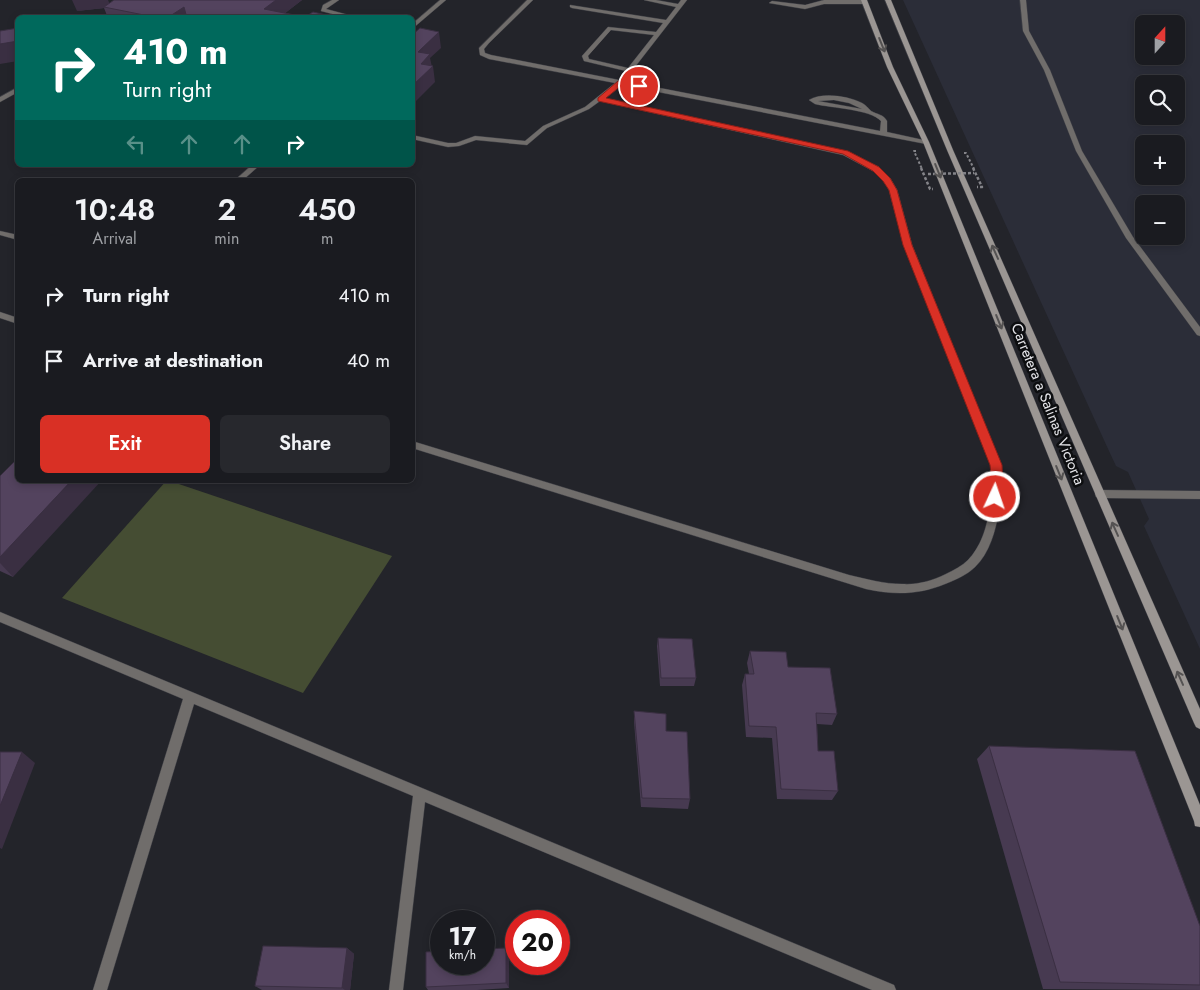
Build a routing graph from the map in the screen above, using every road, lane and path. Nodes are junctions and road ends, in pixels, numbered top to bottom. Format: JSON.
{"nodes":[{"id":1,"x":336,"y":0,"type":"edge"},
{"id":2,"x":443,"y":0,"type":"edge"},
{"id":3,"x":530,"y":0,"type":"edge"},
{"id":4,"x":648,"y":0,"type":"edge"},
{"id":5,"x":684,"y":0,"type":"edge"},
{"id":6,"x":888,"y":0,"type":"edge"},
{"id":7,"x":1023,"y":0,"type":"edge"},
{"id":8,"x":864,"y":1,"type":"edge"},
{"id":9,"x":772,"y":3,"type":"dead end"},
{"id":10,"x":572,"y":6,"type":"dead end"},
{"id":11,"x":680,"y":6,"type":"junction"},
{"id":12,"x":344,"y":15,"type":"edge"},
{"id":13,"x":667,"y":22,"type":"junction"},
{"id":14,"x":415,"y":24,"type":"edge"},
{"id":15,"x":658,"y":34,"type":"junction"},
{"id":16,"x":630,"y":70,"type":"junction"},
{"id":17,"x":620,"y":83,"type":"junction"},
{"id":18,"x":15,"y":91,"type":"edge"},
{"id":19,"x":600,"y":99,"type":"junction"},
{"id":20,"x":0,"y":100,"type":"edge"},
{"id":21,"x":869,"y":112,"type":"junction"},
{"id":22,"x":883,"y":134,"type":"junction"},
{"id":23,"x":415,"y":138,"type":"edge"},
{"id":24,"x":926,"y":142,"type":"junction"},
{"id":25,"x":254,"y":167,"type":"edge"},
{"id":26,"x":975,"y":173,"type":"junction"},
{"id":27,"x":928,"y":174,"type":"dead end"},
{"id":28,"x":241,"y":178,"type":"edge"},
{"id":29,"x":0,"y":233,"type":"edge"},
{"id":30,"x":15,"y":237,"type":"edge"},
{"id":31,"x":0,"y":315,"type":"edge"},
{"id":32,"x":15,"y":320,"type":"edge"},
{"id":33,"x":1200,"y":333,"type":"edge"},
{"id":34,"x":415,"y":445,"type":"edge"},
{"id":35,"x":1100,"y":494,"type":"junction"},
{"id":36,"x":1200,"y":495,"type":"edge"},
{"id":37,"x":0,"y":618,"type":"edge"},
{"id":38,"x":190,"y":697,"type":"junction"},
{"id":39,"x":1200,"y":723,"type":"edge"},
{"id":40,"x":420,"y":793,"type":"junction"},
{"id":41,"x":1200,"y":821,"type":"edge"},
{"id":42,"x":100,"y":990,"type":"edge"},
{"id":43,"x":396,"y":990,"type":"edge"},
{"id":44,"x":889,"y":990,"type":"edge"}],
"edges":[{"from":1,"to":12,"type":"street"},
{"from":2,"to":14,"type":"street"},
{"from":3,"to":17,"type":"street"},
{"from":4,"to":11,"type":"street"},
{"from":5,"to":11,"type":"street"},
{"from":35,"to":6,"type":"main road","name":"Carretera a Salinas Victoria","one_way":true},
{"from":7,"to":33,"type":"street"},
{"from":8,"to":9,"type":"street"},
{"from":8,"to":24,"type":"main road","name":"Carretera a Salinas Victoria","one_way":true},
{"from":10,"to":13,"type":"street"},
{"from":11,"to":13,"type":"street"},
{"from":13,"to":15,"type":"street"},
{"from":15,"to":16,"type":"street"},
{"from":15,"to":16,"type":"street"},
{"from":16,"to":17,"type":"street"},
{"from":17,"to":19,"type":"street"},
{"from":17,"to":22,"type":"street"},
{"from":18,"to":20,"type":"street"},
{"from":19,"to":23,"type":"street"},
{"from":19,"to":34,"type":"street"},
{"from":21,"to":21,"type":"street"},
{"from":21,"to":22,"type":"street"},
{"from":22,"to":24,"type":"street"},
{"from":24,"to":41,"type":"main road","name":"Carretera a Salinas Victoria","one_way":true},
{"from":25,"to":28,"type":"street"},
{"from":26,"to":26,"type":"path"},
{"from":26,"to":27,"type":"path","bridge":true},
{"from":29,"to":30,"type":"street"},
{"from":31,"to":32,"type":"street"},
{"from":35,"to":36,"type":"street"},
{"from":39,"to":35,"type":"main road","name":"Carretera a Salinas Victoria","one_way":true},
{"from":37,"to":38,"type":"street"},
{"from":38,"to":40,"type":"street"},
{"from":38,"to":42,"type":"street"},
{"from":40,"to":43,"type":"street"},
{"from":40,"to":44,"type":"street"}]}
